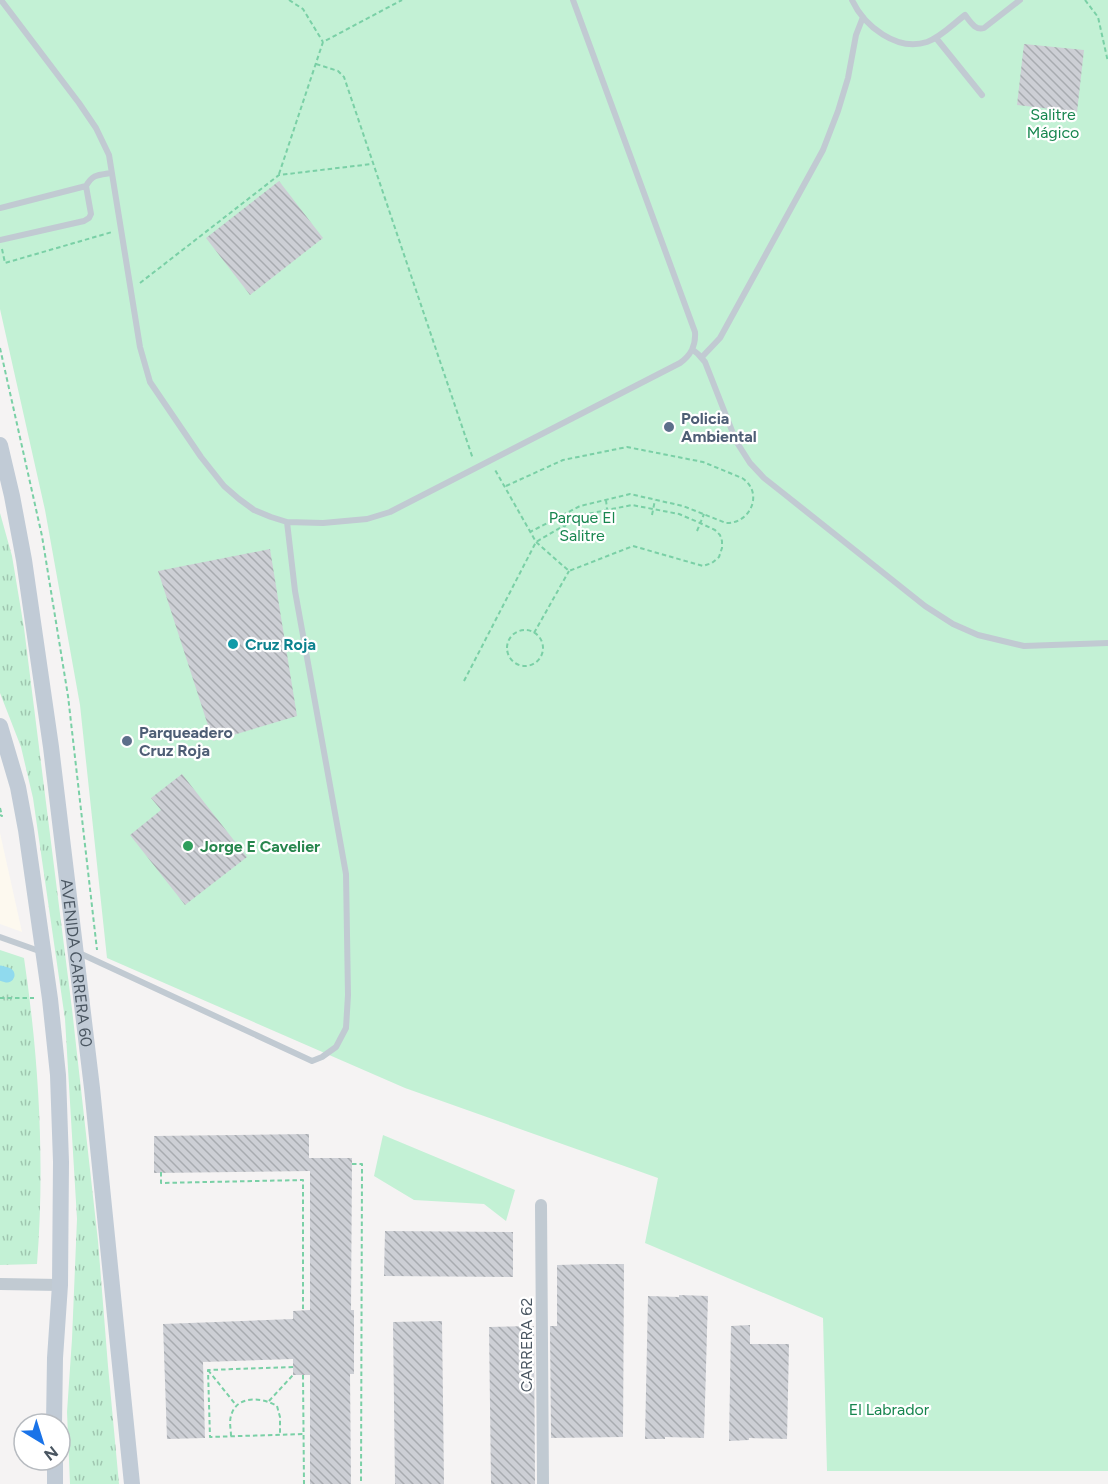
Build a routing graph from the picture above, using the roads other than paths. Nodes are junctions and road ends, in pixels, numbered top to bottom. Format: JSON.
{"nodes":[{"id":1,"x":2,"y":0,"type":"edge"},
{"id":2,"x":573,"y":0,"type":"edge"},
{"id":3,"x":852,"y":0,"type":"edge"},
{"id":4,"x":1020,"y":0,"type":"edge"},
{"id":5,"x":863,"y":17,"type":"junction"},
{"id":6,"x":936,"y":38,"type":"junction"},
{"id":7,"x":982,"y":95,"type":"dead end"},
{"id":8,"x":111,"y":173,"type":"junction"},
{"id":9,"x":86,"y":186,"type":"junction"},
{"id":10,"x":0,"y":208,"type":"edge"},
{"id":11,"x":0,"y":240,"type":"edge"},
{"id":12,"x":693,"y":350,"type":"junction"},
{"id":13,"x":702,"y":357,"type":"junction"},
{"id":14,"x":1,"y":451,"type":"edge"},
{"id":15,"x":287,"y":522,"type":"junction"},
{"id":16,"x":1108,"y":643,"type":"edge"},
{"id":17,"x":0,"y":726,"type":"edge"},
{"id":18,"x":0,"y":937,"type":"edge"},
{"id":19,"x":77,"y":952,"type":"junction"},
{"id":20,"x":44,"y":953,"type":"junction"},
{"id":21,"x":541,"y":1205,"type":"dead end"},
{"id":22,"x":0,"y":1284,"type":"edge"},
{"id":23,"x":60,"y":1284,"type":"junction"},
{"id":24,"x":54,"y":1412,"type":"edge"},
{"id":25,"x":132,"y":1484,"type":"edge"},
{"id":26,"x":543,"y":1484,"type":"edge"}],
"edges":[{"from":1,"to":8,"type":"lane"},
{"from":2,"to":12,"type":"lane"},
{"from":3,"to":5,"type":"lane"},
{"from":4,"to":6,"type":"lane"},
{"from":5,"to":6,"type":"lane"},
{"from":5,"to":13,"type":"lane"},
{"from":6,"to":7,"type":"lane"},
{"from":8,"to":9,"type":"lane"},
{"from":8,"to":15,"type":"lane"},
{"from":9,"to":10,"type":"lane"},
{"from":9,"to":11,"type":"lane"},
{"from":12,"to":13,"type":"lane"},
{"from":12,"to":15,"type":"lane"},
{"from":13,"to":16,"type":"lane"},
{"from":14,"to":19,"type":"main road","name":"AVENIDA CARRERA 60"},
{"from":15,"to":19,"type":"lane"},
{"from":17,"to":20,"type":"main road","name":"AVENIDA CARRERA 60"},
{"from":18,"to":20,"type":"lane"},
{"from":19,"to":25,"type":"main road","name":"AVENIDA CARRERA 60"},
{"from":20,"to":23,"type":"main road","name":"AVENIDA CARRERA 60"},
{"from":21,"to":26,"type":"street","name":"CARRERA 62"},
{"from":22,"to":23,"type":"street"},
{"from":23,"to":24,"type":"main road","name":"AVENIDA CARRERA 60"}]}
